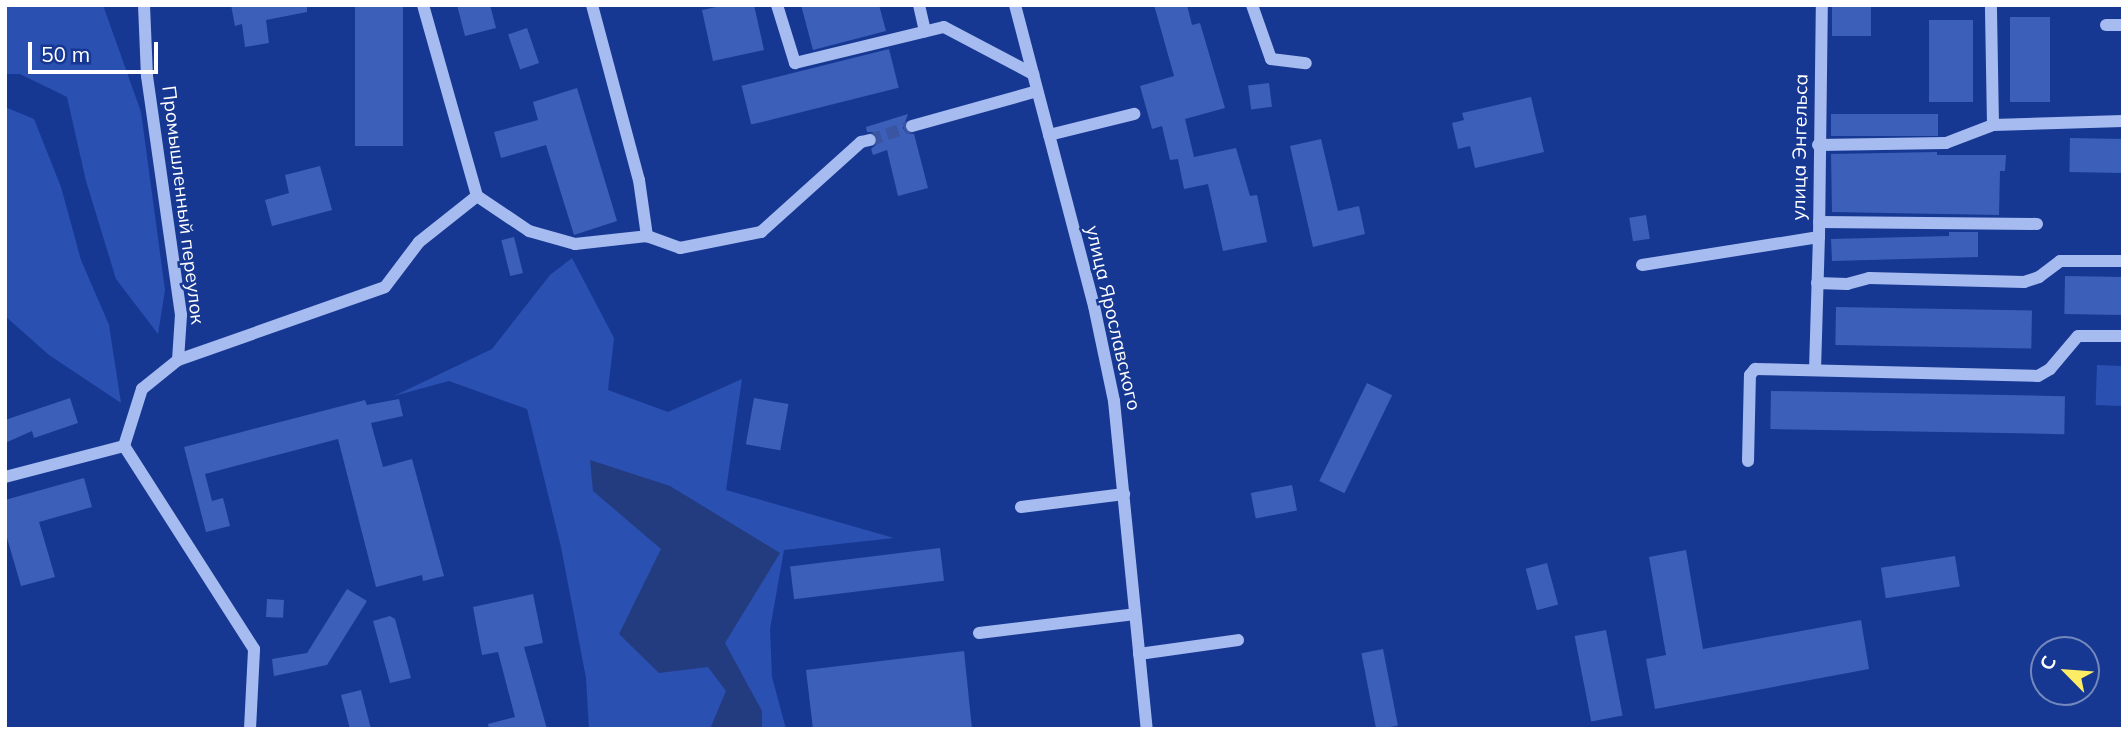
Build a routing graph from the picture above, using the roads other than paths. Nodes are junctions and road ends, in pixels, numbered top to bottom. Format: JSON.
{"nodes":[{"id":1,"x":144,"y":5,"type":"edge"},
{"id":2,"x":424,"y":5,"type":"edge"},
{"id":3,"x":592,"y":5,"type":"edge"},
{"id":4,"x":778,"y":5,"type":"edge"},
{"id":5,"x":919,"y":5,"type":"edge"},
{"id":6,"x":1015,"y":5,"type":"edge"},
{"id":7,"x":1252,"y":5,"type":"edge"},
{"id":8,"x":1822,"y":5,"type":"edge"},
{"id":9,"x":1991,"y":5,"type":"edge"},
{"id":10,"x":2106,"y":25,"type":"dead end"},
{"id":11,"x":2123,"y":25,"type":"edge"},
{"id":12,"x":925,"y":32,"type":"junction"},
{"id":13,"x":1306,"y":63,"type":"dead end"},
{"id":14,"x":1033,"y":74,"type":"junction"},
{"id":15,"x":1037,"y":91,"type":"junction"},
{"id":16,"x":1134,"y":114,"type":"dead end"},
{"id":17,"x":2123,"y":121,"type":"edge"},
{"id":18,"x":1993,"y":125,"type":"junction"},
{"id":19,"x":912,"y":126,"type":"tunnel mouth"},
{"id":20,"x":1049,"y":135,"type":"junction"},
{"id":21,"x":870,"y":140,"type":"tunnel mouth"},
{"id":22,"x":1818,"y":145,"type":"junction"},
{"id":23,"x":477,"y":196,"type":"junction"},
{"id":24,"x":1819,"y":222,"type":"junction"},
{"id":25,"x":2037,"y":224,"type":"dead end"},
{"id":26,"x":647,"y":236,"type":"junction"},
{"id":27,"x":1819,"y":237,"type":"junction"},
{"id":28,"x":2123,"y":261,"type":"edge"},
{"id":29,"x":1642,"y":265,"type":"dead end"},
{"id":30,"x":1817,"y":283,"type":"junction"},
{"id":31,"x":2123,"y":336,"type":"edge"},
{"id":32,"x":178,"y":360,"type":"junction"},
{"id":33,"x":1815,"y":370,"type":"junction"},
{"id":34,"x":124,"y":446,"type":"junction"},
{"id":35,"x":1748,"y":461,"type":"dead end"},
{"id":36,"x":5,"y":477,"type":"edge"},
{"id":37,"x":1124,"y":494,"type":"junction"},
{"id":38,"x":1021,"y":507,"type":"dead end"},
{"id":39,"x":1135,"y":614,"type":"junction"},
{"id":40,"x":979,"y":633,"type":"dead end"},
{"id":41,"x":1238,"y":639,"type":"dead end"},
{"id":42,"x":1139,"y":654,"type":"junction"},
{"id":43,"x":250,"y":729,"type":"edge"},
{"id":44,"x":1147,"y":729,"type":"edge"}],
"edges":[{"from":1,"to":32,"type":"street","name":"Промышленный переулок"},
{"from":2,"to":23,"type":"street"},
{"from":3,"to":26,"type":"street"},
{"from":4,"to":12,"type":"street"},
{"from":5,"to":12,"type":"street"},
{"from":6,"to":14,"type":"street","name":"улица Ярославского"},
{"from":7,"to":13,"type":"street"},
{"from":8,"to":22,"type":"street","name":"улица Энгельса"},
{"from":9,"to":18,"type":"street"},
{"from":10,"to":11,"type":"street"},
{"from":12,"to":14,"type":"street"},
{"from":14,"to":15,"type":"street","name":"улица Ярославского"},
{"from":15,"to":19,"type":"street"},
{"from":15,"to":20,"type":"street","name":"улица Ярославского"},
{"from":16,"to":20,"type":"street"},
{"from":17,"to":18,"type":"street"},
{"from":18,"to":22,"type":"street"},
{"from":20,"to":37,"type":"street","name":"улица Ярославского"},
{"from":21,"to":26,"type":"street"},
{"from":22,"to":24,"type":"street","name":"улица Энгельса"},
{"from":23,"to":26,"type":"street"},
{"from":23,"to":32,"type":"street"},
{"from":24,"to":25,"type":"street"},
{"from":24,"to":27,"type":"street","name":"улица Энгельса"},
{"from":27,"to":29,"type":"street","name":"улица Энгельса"},
{"from":27,"to":30,"type":"street"},
{"from":28,"to":30,"type":"street"},
{"from":30,"to":33,"type":"street"},
{"from":31,"to":33,"type":"street"},
{"from":32,"to":34,"type":"street"},
{"from":33,"to":35,"type":"street"},
{"from":34,"to":36,"type":"street"},
{"from":34,"to":43,"type":"street"},
{"from":37,"to":38,"type":"street"},
{"from":37,"to":39,"type":"street","name":"улица Ярославского"},
{"from":39,"to":40,"type":"street"},
{"from":39,"to":42,"type":"street","name":"улица Ярославского"},
{"from":41,"to":42,"type":"street"},
{"from":42,"to":44,"type":"street","name":"улица Ярославского"}]}
